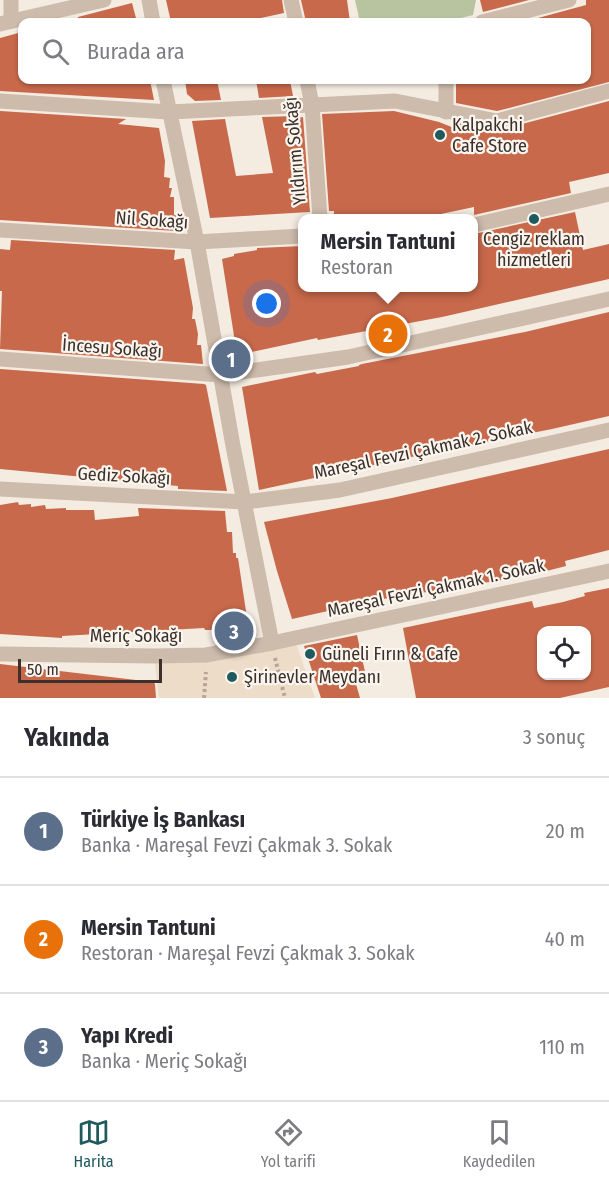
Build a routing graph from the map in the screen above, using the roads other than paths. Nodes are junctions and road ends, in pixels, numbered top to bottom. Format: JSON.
{"nodes":[{"id":1,"x":11,"y":0,"type":"edge"},
{"id":2,"x":104,"y":0,"type":"edge"},
{"id":3,"x":149,"y":0,"type":"edge"},
{"id":4,"x":291,"y":0,"type":"edge"},
{"id":5,"x":569,"y":0,"type":"edge"},
{"id":6,"x":27,"y":18,"type":"edge"},
{"id":7,"x":152,"y":18,"type":"edge"},
{"id":8,"x":295,"y":18,"type":"edge"},
{"id":9,"x":498,"y":18,"type":"edge"},
{"id":10,"x":5,"y":23,"type":"edge"},
{"id":11,"x":164,"y":84,"type":"edge"},
{"id":12,"x":308,"y":84,"type":"edge"},
{"id":13,"x":446,"y":84,"type":"edge"},
{"id":14,"x":609,"y":91,"type":"edge"},
{"id":15,"x":0,"y":101,"type":"edge"},
{"id":16,"x":312,"y":105,"type":"junction"},
{"id":17,"x":169,"y":112,"type":"junction"},
{"id":18,"x":446,"y":112,"type":"junction"},
{"id":19,"x":609,"y":194,"type":"edge"},
{"id":20,"x":320,"y":214,"type":"edge"},
{"id":21,"x":478,"y":224,"type":"edge"},
{"id":22,"x":0,"y":230,"type":"edge"},
{"id":23,"x":298,"y":236,"type":"edge"},
{"id":24,"x":196,"y":242,"type":"junction"},
{"id":25,"x":609,"y":299,"type":"edge"},
{"id":26,"x":0,"y":359,"type":"edge"},
{"id":27,"x":221,"y":375,"type":"junction"},
{"id":28,"x":609,"y":430,"type":"edge"},
{"id":29,"x":0,"y":489,"type":"edge"},
{"id":30,"x":245,"y":502,"type":"junction"},
{"id":31,"x":609,"y":570,"type":"edge"},
{"id":32,"x":272,"y":643,"type":"junction"},
{"id":33,"x":0,"y":654,"type":"edge"}],
"edges":[{"from":1,"to":10,"type":"street"},
{"from":2,"to":6,"type":"street"},
{"from":3,"to":7,"type":"street"},
{"from":4,"to":8,"type":"street"},
{"from":5,"to":9,"type":"street"},
{"from":11,"to":17,"type":"street"},
{"from":12,"to":16,"type":"street","name":"Yıldırım Sokağı"},
{"from":13,"to":18,"type":"street"},
{"from":14,"to":18,"type":"street"},
{"from":15,"to":17,"type":"street"},
{"from":16,"to":17,"type":"street"},
{"from":16,"to":18,"type":"street"},
{"from":16,"to":20,"type":"street","name":"Yıldırım Sokağı"},
{"from":17,"to":24,"type":"street"},
{"from":19,"to":21,"type":"street"},
{"from":22,"to":24,"type":"street","name":"Nil Sokağı"},
{"from":23,"to":24,"type":"street","name":"Nil Sokağı"},
{"from":24,"to":27,"type":"street"},
{"from":25,"to":27,"type":"street","name":"İncesu Sokağı"},
{"from":26,"to":27,"type":"street","name":"İncesu Sokağı"},
{"from":27,"to":30,"type":"street"},
{"from":28,"to":30,"type":"street","name":"Mareşal Fevzi Çakmak 2. Sokak"},
{"from":29,"to":30,"type":"street","name":"Gediz Sokağı"},
{"from":30,"to":32,"type":"street"},
{"from":31,"to":32,"type":"street","name":"Mareşal Fevzi Çakmak 1. Sokak"},
{"from":32,"to":33,"type":"street","name":"Meriç Sokağı"}]}
